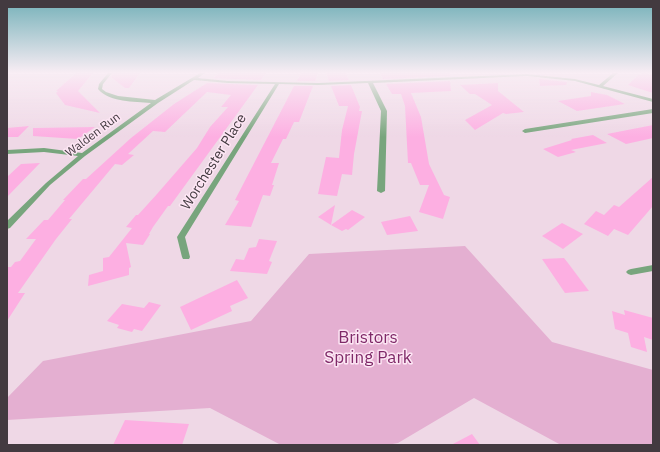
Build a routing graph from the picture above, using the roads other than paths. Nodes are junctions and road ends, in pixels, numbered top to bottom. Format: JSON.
{"nodes":[{"id":1,"x":105,"y":94,"type":"edge"},
{"id":2,"x":169,"y":94,"type":"edge"},
{"id":3,"x":271,"y":94,"type":"edge"},
{"id":4,"x":376,"y":94,"type":"edge"},
{"id":5,"x":629,"y":94,"type":"edge"},
{"id":6,"x":653,"y":101,"type":"edge"},
{"id":7,"x":156,"y":102,"type":"junction"},
{"id":8,"x":653,"y":111,"type":"edge"},
{"id":9,"x":525,"y":131,"type":"dead end"},
{"id":10,"x":7,"y":152,"type":"edge"},
{"id":11,"x":83,"y":155,"type":"junction"},
{"id":12,"x":381,"y":191,"type":"dead end"},
{"id":13,"x":7,"y":226,"type":"edge"},
{"id":14,"x":186,"y":257,"type":"dead end"},
{"id":15,"x":653,"y":268,"type":"edge"},
{"id":16,"x":630,"y":272,"type":"dead end"}],
"edges":[{"from":1,"to":7,"type":"street"},
{"from":2,"to":7,"type":"street","name":"Walden Run"},
{"from":3,"to":14,"type":"street","name":"Worchester Place"},
{"from":4,"to":12,"type":"street"},
{"from":5,"to":6,"type":"street"},
{"from":7,"to":11,"type":"street","name":"Walden Run"},
{"from":8,"to":9,"type":"street"},
{"from":10,"to":11,"type":"street"},
{"from":11,"to":13,"type":"street","name":"Walden Run"},
{"from":15,"to":16,"type":"street"}]}
